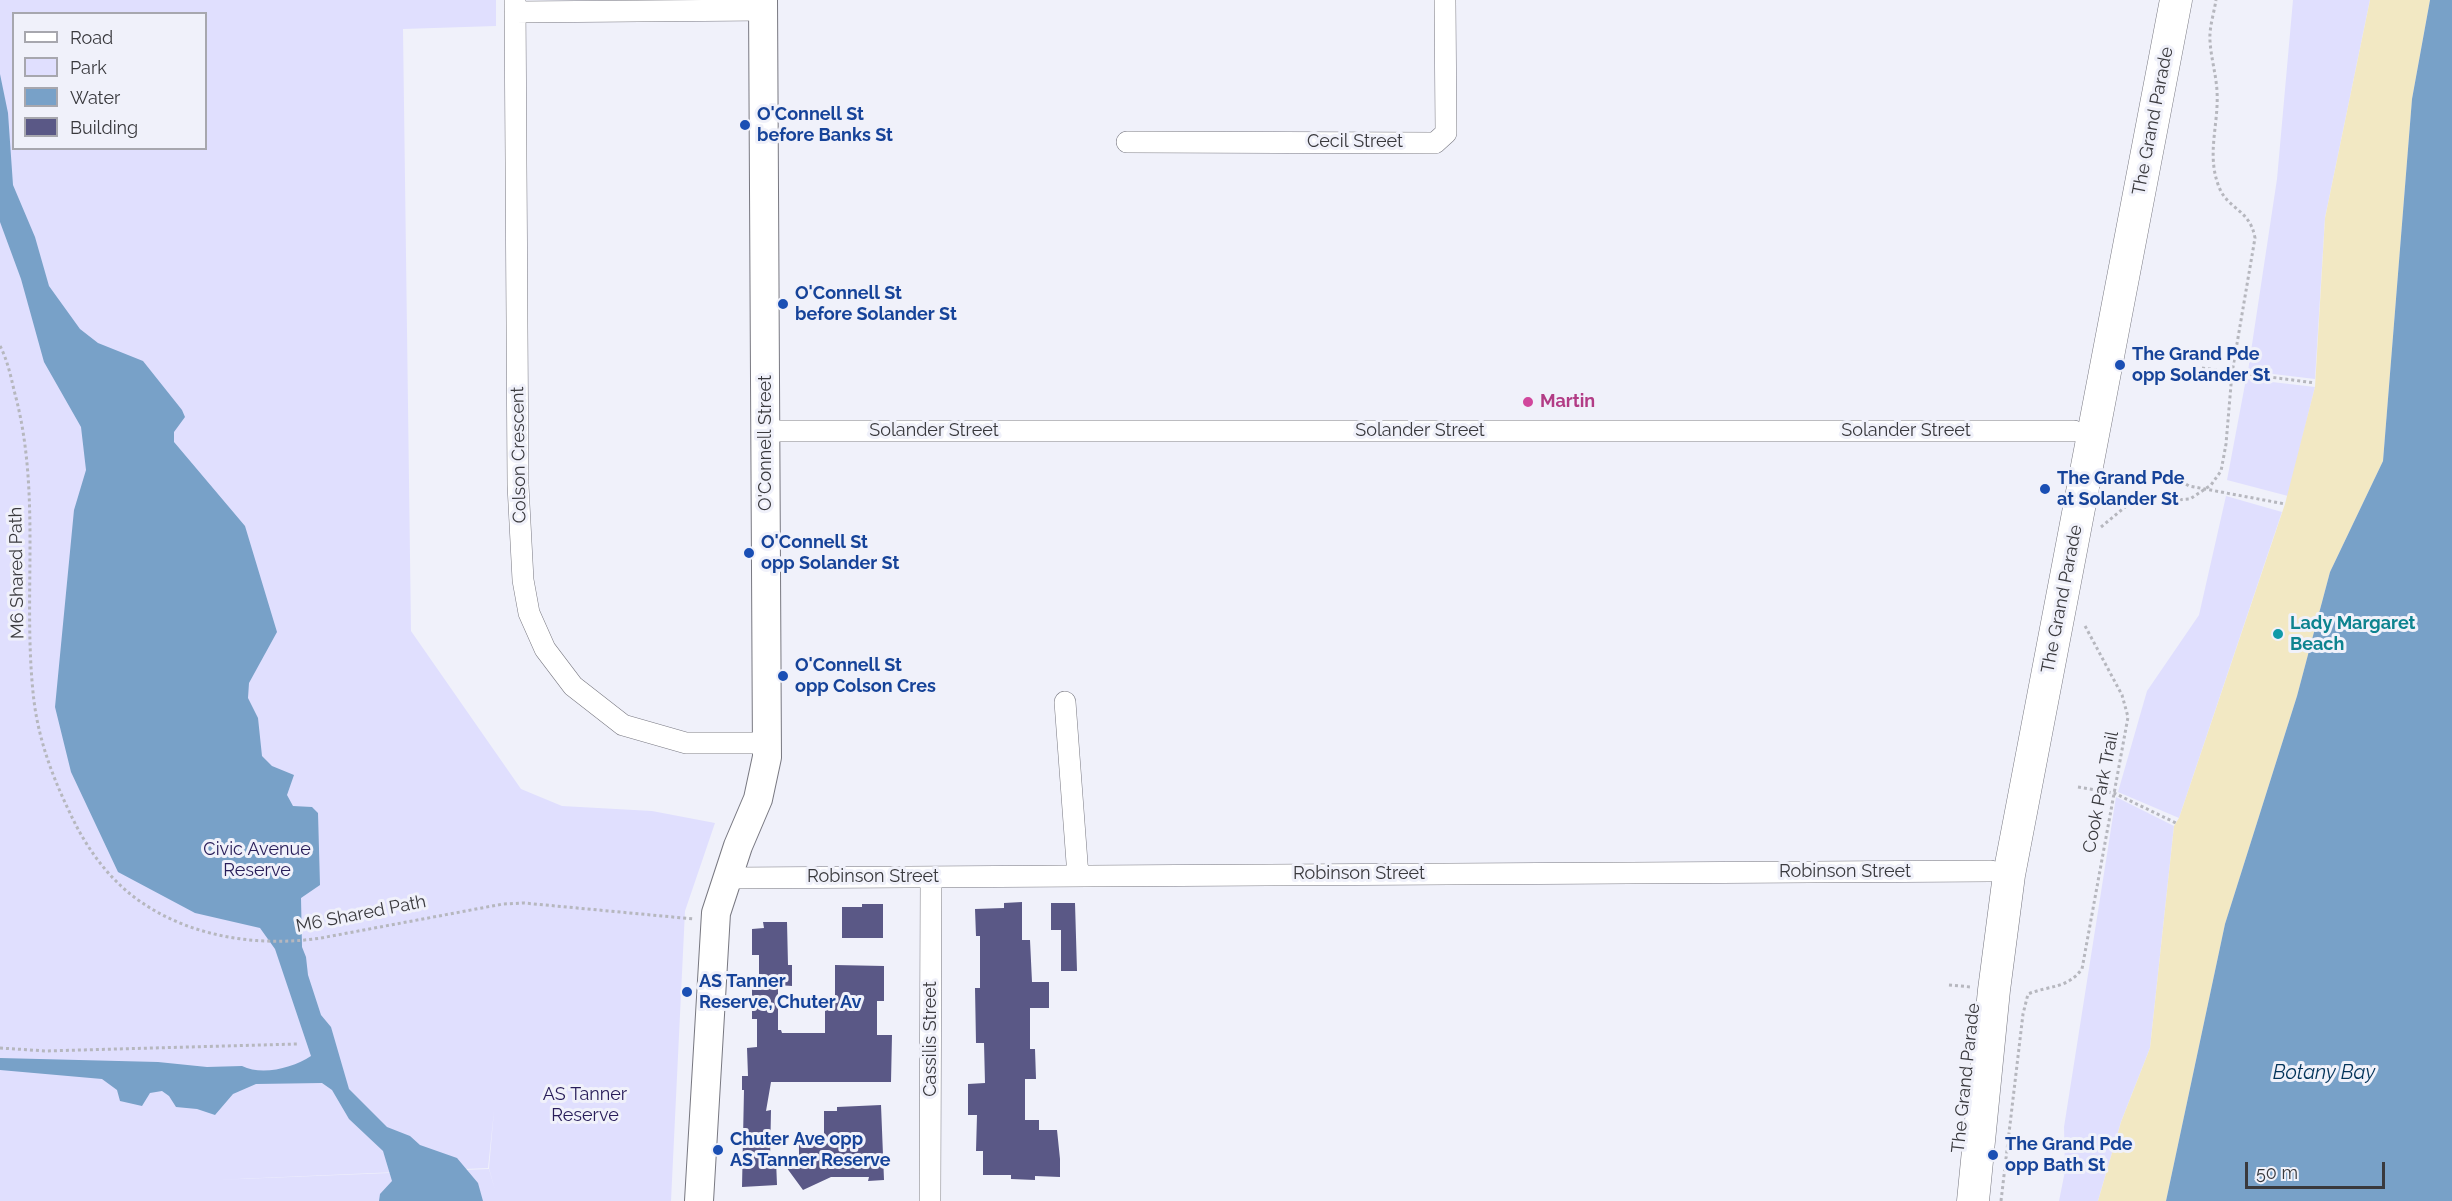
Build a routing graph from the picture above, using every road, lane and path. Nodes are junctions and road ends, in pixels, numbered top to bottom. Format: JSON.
{"nodes":[{"id":1,"x":1445,"y":0,"type":"edge"},
{"id":2,"x":2155,"y":0,"type":"edge"},
{"id":3,"x":2176,"y":0,"type":"edge"},
{"id":4,"x":2216,"y":0,"type":"edge"},
{"id":5,"x":764,"y":5,"type":"edge"},
{"id":6,"x":515,"y":6,"type":"edge"},
{"id":7,"x":1126,"y":142,"type":"dead end"},
{"id":8,"x":0,"y":346,"type":"edge"},
{"id":9,"x":2202,"y":368,"type":"dead end"},
{"id":10,"x":2232,"y":373,"type":"junction"},
{"id":11,"x":2315,"y":383,"type":"dead end"},
{"id":12,"x":766,"y":431,"type":"junction"},
{"id":13,"x":2074,"y":431,"type":"junction"},
{"id":14,"x":2181,"y":481,"type":"dead end"},
{"id":15,"x":2206,"y":488,"type":"junction"},
{"id":16,"x":2285,"y":504,"type":"dead end"},
{"id":17,"x":2098,"y":529,"type":"dead end"},
{"id":18,"x":2083,"y":616,"type":"dead end"},
{"id":19,"x":1065,"y":702,"type":"dead end"},
{"id":20,"x":768,"y":743,"type":"junction"},
{"id":21,"x":2078,"y":787,"type":"dead end"},
{"id":22,"x":2114,"y":794,"type":"junction"},
{"id":23,"x":2176,"y":823,"type":"dead end"},
{"id":24,"x":1991,"y":871,"type":"junction"},
{"id":25,"x":1078,"y":876,"type":"junction"},
{"id":26,"x":931,"y":877,"type":"junction"},
{"id":27,"x":727,"y":878,"type":"junction"},
{"id":28,"x":716,"y":913,"type":"junction"},
{"id":29,"x":297,"y":1044,"type":"dead end"},
{"id":30,"x":0,"y":1048,"type":"edge"},
{"id":31,"x":699,"y":1201,"type":"edge"},
{"id":32,"x":930,"y":1201,"type":"edge"},
{"id":33,"x":1953,"y":1201,"type":"edge"},
{"id":34,"x":1973,"y":1201,"type":"edge"},
{"id":35,"x":2001,"y":1201,"type":"edge"}],
"edges":[{"from":1,"to":7,"type":"street","name":"Cecil Street"},
{"from":2,"to":13,"type":"main road","name":"The Grand Parade"},
{"from":3,"to":34,"type":"main road","name":"The Grand Parade"},
{"from":4,"to":10,"type":"path"},
{"from":5,"to":6,"type":"street"},
{"from":5,"to":12,"type":"main road","name":"O'Connell Street"},
{"from":6,"to":20,"type":"street","name":"Colson Crescent"},
{"from":8,"to":28,"type":"path","name":"M6 Shared Path"},
{"from":9,"to":10,"type":"path"},
{"from":10,"to":11,"type":"path"},
{"from":10,"to":15,"type":"path"},
{"from":12,"to":13,"type":"street","name":"Solander Street"},
{"from":12,"to":20,"type":"main road","name":"O'Connell Street"},
{"from":13,"to":24,"type":"main road","name":"The Grand Parade"},
{"from":14,"to":15,"type":"path"},
{"from":15,"to":16,"type":"path"},
{"from":15,"to":17,"type":"path"},
{"from":18,"to":22,"type":"path","name":"Cook Park Trail"},
{"from":19,"to":25,"type":"street"},
{"from":20,"to":27,"type":"main road","name":"O'Connell Street"},
{"from":21,"to":22,"type":"path"},
{"from":22,"to":23,"type":"path"},
{"from":22,"to":35,"type":"path","name":"Cook Park Trail"},
{"from":24,"to":25,"type":"street","name":"Robinson Street"},
{"from":24,"to":33,"type":"main road","name":"The Grand Parade"},
{"from":25,"to":26,"type":"street","name":"Robinson Street"},
{"from":26,"to":27,"type":"street","name":"Robinson Street"},
{"from":26,"to":32,"type":"street","name":"Cassilis Street"},
{"from":27,"to":28,"type":"main road","name":"O'Connell Street"},
{"from":28,"to":31,"type":"main road","name":"O'Connell Street"},
{"from":29,"to":30,"type":"path"}]}
